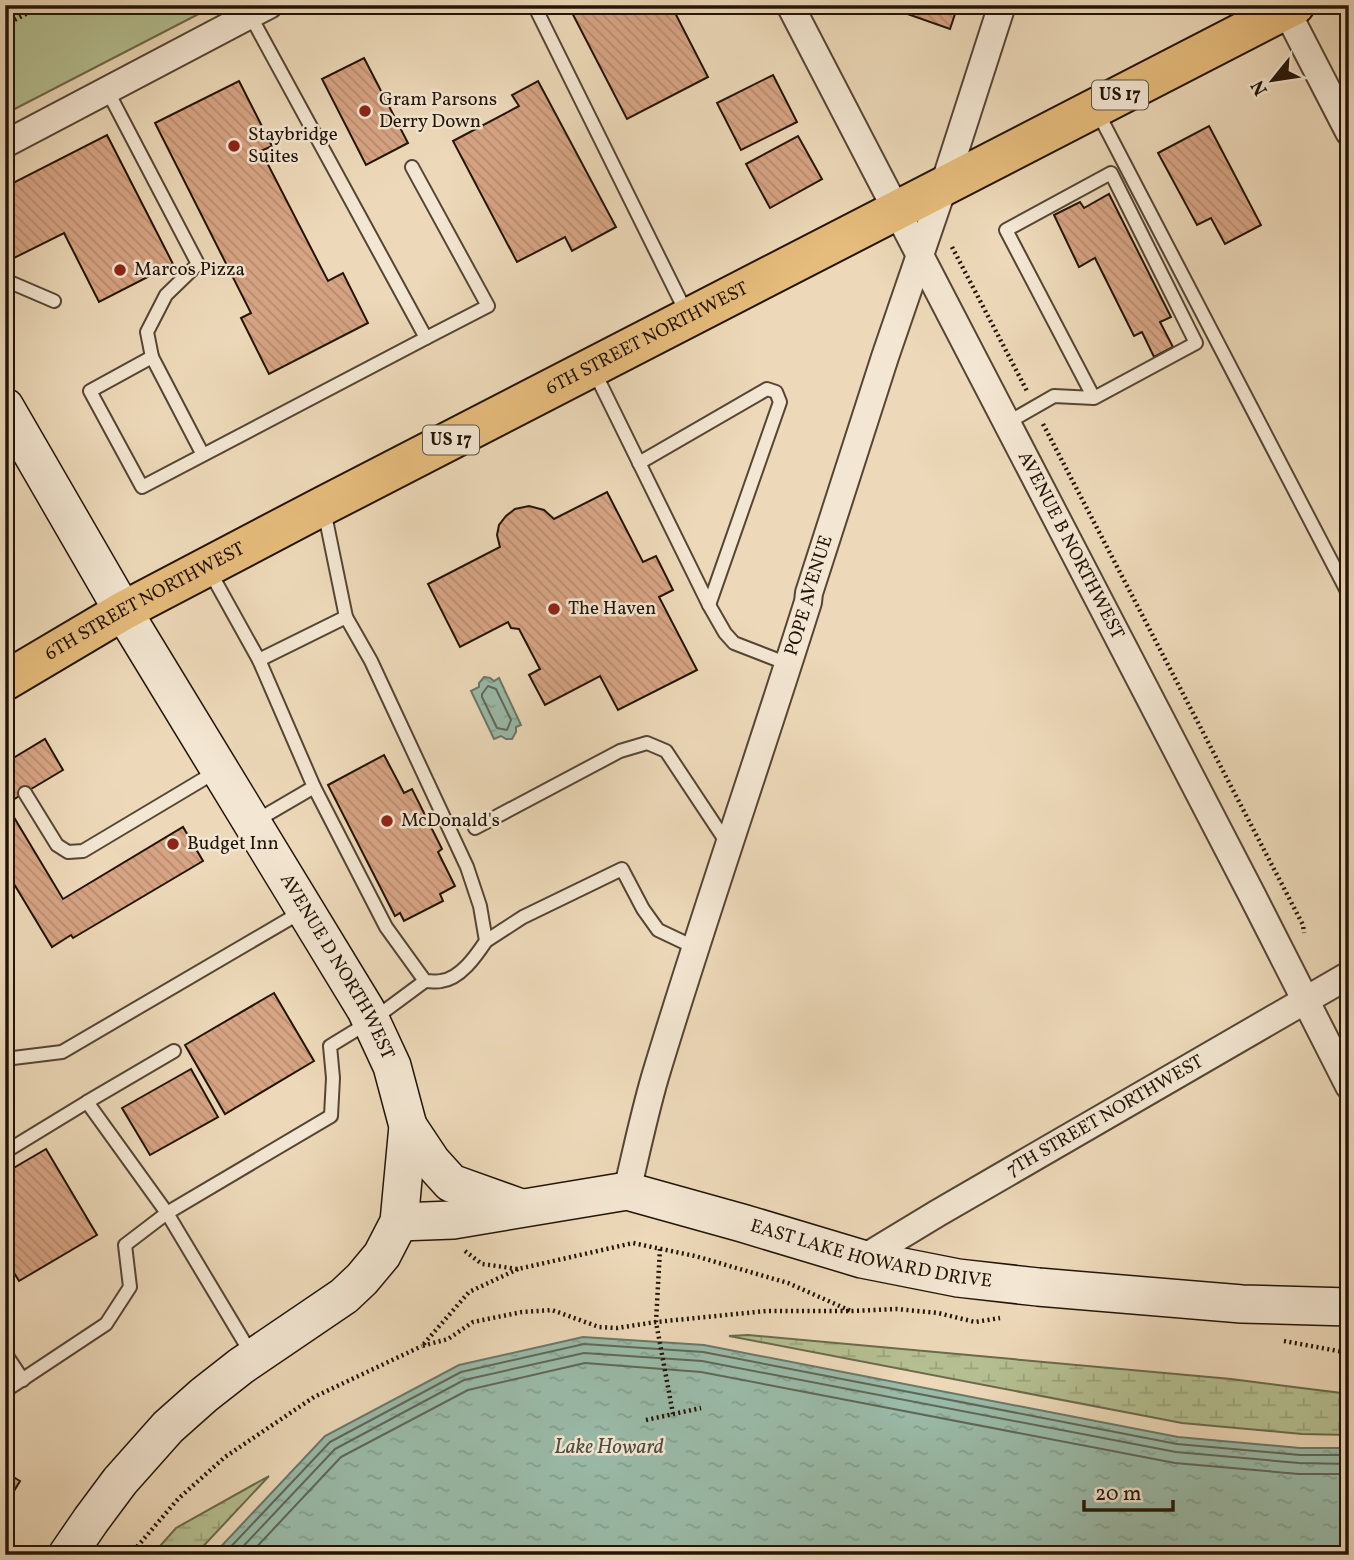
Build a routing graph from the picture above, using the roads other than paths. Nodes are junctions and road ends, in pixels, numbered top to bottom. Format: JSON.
{"nodes":[{"id":1,"x":534,"y":5,"type":"edge"},
{"id":2,"x":790,"y":5,"type":"edge"},
{"id":3,"x":1002,"y":5,"type":"edge"},
{"id":4,"x":1290,"y":8,"type":"edge"},
{"id":5,"x":260,"y":10,"type":"edge"},
{"id":6,"x":107,"y":90,"type":"junction"},
{"id":7,"x":1092,"y":110,"type":"junction"},
{"id":8,"x":1349,"y":132,"type":"edge"},
{"id":9,"x":5,"y":144,"type":"edge"},
{"id":10,"x":412,"y":167,"type":"dead end"},
{"id":11,"x":1111,"y":173,"type":"junction"},
{"id":12,"x":944,"y":185,"type":"junction"},
{"id":13,"x":895,"y":210,"type":"junction"},
{"id":14,"x":920,"y":255,"type":"junction"},
{"id":15,"x":5,"y":281,"type":"edge"},
{"id":16,"x":54,"y":301,"type":"dead end"},
{"id":17,"x":689,"y":317,"type":"junction"},
{"id":18,"x":426,"y":338,"type":"junction"},
{"id":19,"x":152,"y":357,"type":"junction"},
{"id":20,"x":593,"y":367,"type":"junction"},
{"id":21,"x":1094,"y":398,"type":"junction"},
{"id":22,"x":5,"y":407,"type":"edge"},
{"id":23,"x":1007,"y":423,"type":"junction"},
{"id":24,"x":203,"y":455,"type":"junction"},
{"id":25,"x":639,"y":463,"type":"junction"},
{"id":26,"x":323,"y":506,"type":"junction"},
{"id":27,"x":207,"y":568,"type":"junction"},
{"id":28,"x":1349,"y":595,"type":"edge"},
{"id":29,"x":709,"y":605,"type":"junction"},
{"id":30,"x":123,"y":611,"type":"junction"},
{"id":31,"x":346,"y":617,"type":"junction"},
{"id":32,"x":259,"y":660,"type":"junction"},
{"id":33,"x":788,"y":664,"type":"junction"},
{"id":34,"x":5,"y":681,"type":"edge"},
{"id":35,"x":220,"y":769,"type":"junction"},
{"id":36,"x":314,"y":787,"type":"junction"},
{"id":37,"x":25,"y":793,"type":"dead end"},
{"id":38,"x":252,"y":823,"type":"junction"},
{"id":39,"x":475,"y":828,"type":"dead end"},
{"id":40,"x":729,"y":846,"type":"junction"},
{"id":41,"x":305,"y":910,"type":"junction"},
{"id":42,"x":486,"y":941,"type":"junction"},
{"id":43,"x":696,"y":948,"type":"junction"},
{"id":44,"x":1349,"y":975,"type":"edge"},
{"id":45,"x":425,"y":981,"type":"junction"},
{"id":46,"x":1304,"y":1001,"type":"junction"},
{"id":47,"x":371,"y":1021,"type":"junction"},
{"id":48,"x":174,"y":1051,"type":"dead end"},
{"id":49,"x":7,"y":1054,"type":"edge"},
{"id":50,"x":1349,"y":1086,"type":"edge"},
{"id":51,"x":87,"y":1102,"type":"junction"},
{"id":52,"x":408,"y":1126,"type":"junction"},
{"id":53,"x":5,"y":1152,"type":"edge"},
{"id":54,"x":627,"y":1191,"type":"junction"},
{"id":55,"x":522,"y":1209,"type":"junction"},
{"id":56,"x":167,"y":1213,"type":"junction"},
{"id":57,"x":399,"y":1222,"type":"junction"},
{"id":58,"x":862,"y":1259,"type":"junction"},
{"id":59,"x":1349,"y":1307,"type":"edge"},
{"id":60,"x":5,"y":1353,"type":"edge"},
{"id":61,"x":253,"y":1358,"type":"junction"},
{"id":62,"x":23,"y":1380,"type":"junction"},
{"id":63,"x":5,"y":1391,"type":"edge"},
{"id":64,"x":67,"y":1555,"type":"edge"}],
"edges":[{"from":1,"to":17,"type":"lane"},
{"from":2,"to":13,"type":"street","name":"AVENUE B NORTHWEST"},
{"from":3,"to":12,"type":"street","name":"POPE AVENUE"},
{"from":4,"to":7,"type":"highway","name":"6TH STREET NORTHWEST","number":"US 17"},
{"from":4,"to":8,"type":"street"},
{"from":5,"to":6,"type":"street"},
{"from":5,"to":18,"type":"lane"},
{"from":6,"to":9,"type":"street"},
{"from":6,"to":19,"type":"lane"},
{"from":7,"to":11,"type":"lane"},
{"from":7,"to":12,"type":"highway","name":"6TH STREET NORTHWEST","number":"US 17"},
{"from":7,"to":28,"type":"lane"},
{"from":10,"to":18,"type":"lane"},
{"from":11,"to":21,"type":"lane"},
{"from":11,"to":21,"type":"lane"},
{"from":12,"to":13,"type":"highway","name":"6TH STREET NORTHWEST","number":"US 17"},
{"from":12,"to":14,"type":"street","name":"POPE AVENUE"},
{"from":13,"to":14,"type":"street","name":"AVENUE B NORTHWEST"},
{"from":13,"to":17,"type":"highway","name":"6TH STREET NORTHWEST","number":"US 17"},
{"from":14,"to":23,"type":"street","name":"AVENUE B NORTHWEST"},
{"from":14,"to":33,"type":"street","name":"POPE AVENUE"},
{"from":15,"to":16,"type":"lane"},
{"from":17,"to":20,"type":"highway","name":"6TH STREET NORTHWEST","number":"US 17"},
{"from":18,"to":24,"type":"lane"},
{"from":19,"to":24,"type":"lane"},
{"from":19,"to":24,"type":"lane"},
{"from":20,"to":25,"type":"lane"},
{"from":20,"to":26,"type":"highway","name":"6TH STREET NORTHWEST","number":"US 17"},
{"from":21,"to":23,"type":"lane"},
{"from":22,"to":30,"type":"main road","name":"AVENUE D NORTHWEST"},
{"from":23,"to":46,"type":"street","name":"AVENUE B NORTHWEST"},
{"from":25,"to":29,"type":"lane"},
{"from":25,"to":29,"type":"lane"},
{"from":26,"to":27,"type":"highway","name":"6TH STREET NORTHWEST","number":"US 17"},
{"from":26,"to":31,"type":"lane"},
{"from":27,"to":30,"type":"highway","name":"6TH STREET NORTHWEST","number":"US 17"},
{"from":27,"to":32,"type":"lane"},
{"from":29,"to":33,"type":"lane"},
{"from":30,"to":34,"type":"highway","name":"6TH STREET NORTHWEST","number":"US 17"},
{"from":30,"to":35,"type":"main road","name":"AVENUE D NORTHWEST"},
{"from":31,"to":32,"type":"lane"},
{"from":31,"to":42,"type":"lane"},
{"from":32,"to":36,"type":"lane"},
{"from":33,"to":40,"type":"street","name":"POPE AVENUE"},
{"from":35,"to":37,"type":"lane"},
{"from":35,"to":38,"type":"main road","name":"AVENUE D NORTHWEST"},
{"from":36,"to":38,"type":"lane"},
{"from":36,"to":45,"type":"lane"},
{"from":38,"to":41,"type":"main road","name":"AVENUE D NORTHWEST"},
{"from":39,"to":40,"type":"lane"},
{"from":40,"to":43,"type":"street","name":"POPE AVENUE"},
{"from":41,"to":47,"type":"main road","name":"AVENUE D NORTHWEST"},
{"from":41,"to":49,"type":"lane"},
{"from":42,"to":43,"type":"lane"},
{"from":42,"to":45,"type":"lane"},
{"from":43,"to":54,"type":"street","name":"POPE AVENUE"},
{"from":44,"to":46,"type":"street","name":"7TH STREET NORTHWEST"},
{"from":45,"to":47,"type":"lane"},
{"from":46,"to":50,"type":"street","name":"AVENUE B NORTHWEST"},
{"from":46,"to":58,"type":"street","name":"7TH STREET NORTHWEST"},
{"from":47,"to":52,"type":"main road","name":"AVENUE D NORTHWEST"},
{"from":47,"to":56,"type":"lane"},
{"from":48,"to":51,"type":"lane"},
{"from":51,"to":53,"type":"lane"},
{"from":51,"to":56,"type":"lane"},
{"from":52,"to":55,"type":"main road"},
{"from":52,"to":57,"type":"main road","name":"AVENUE D NORTHWEST"},
{"from":54,"to":55,"type":"main road","name":"EAST LAKE HOWARD DRIVE"},
{"from":54,"to":58,"type":"main road","name":"EAST LAKE HOWARD DRIVE"},
{"from":55,"to":57,"type":"main road","name":"EAST LAKE HOWARD DRIVE"},
{"from":56,"to":61,"type":"lane"},
{"from":56,"to":62,"type":"lane"},
{"from":57,"to":61,"type":"main road"},
{"from":58,"to":59,"type":"main road","name":"EAST LAKE HOWARD DRIVE"},
{"from":60,"to":62,"type":"lane"},
{"from":61,"to":64,"type":"main road"},
{"from":62,"to":63,"type":"lane"}]}
